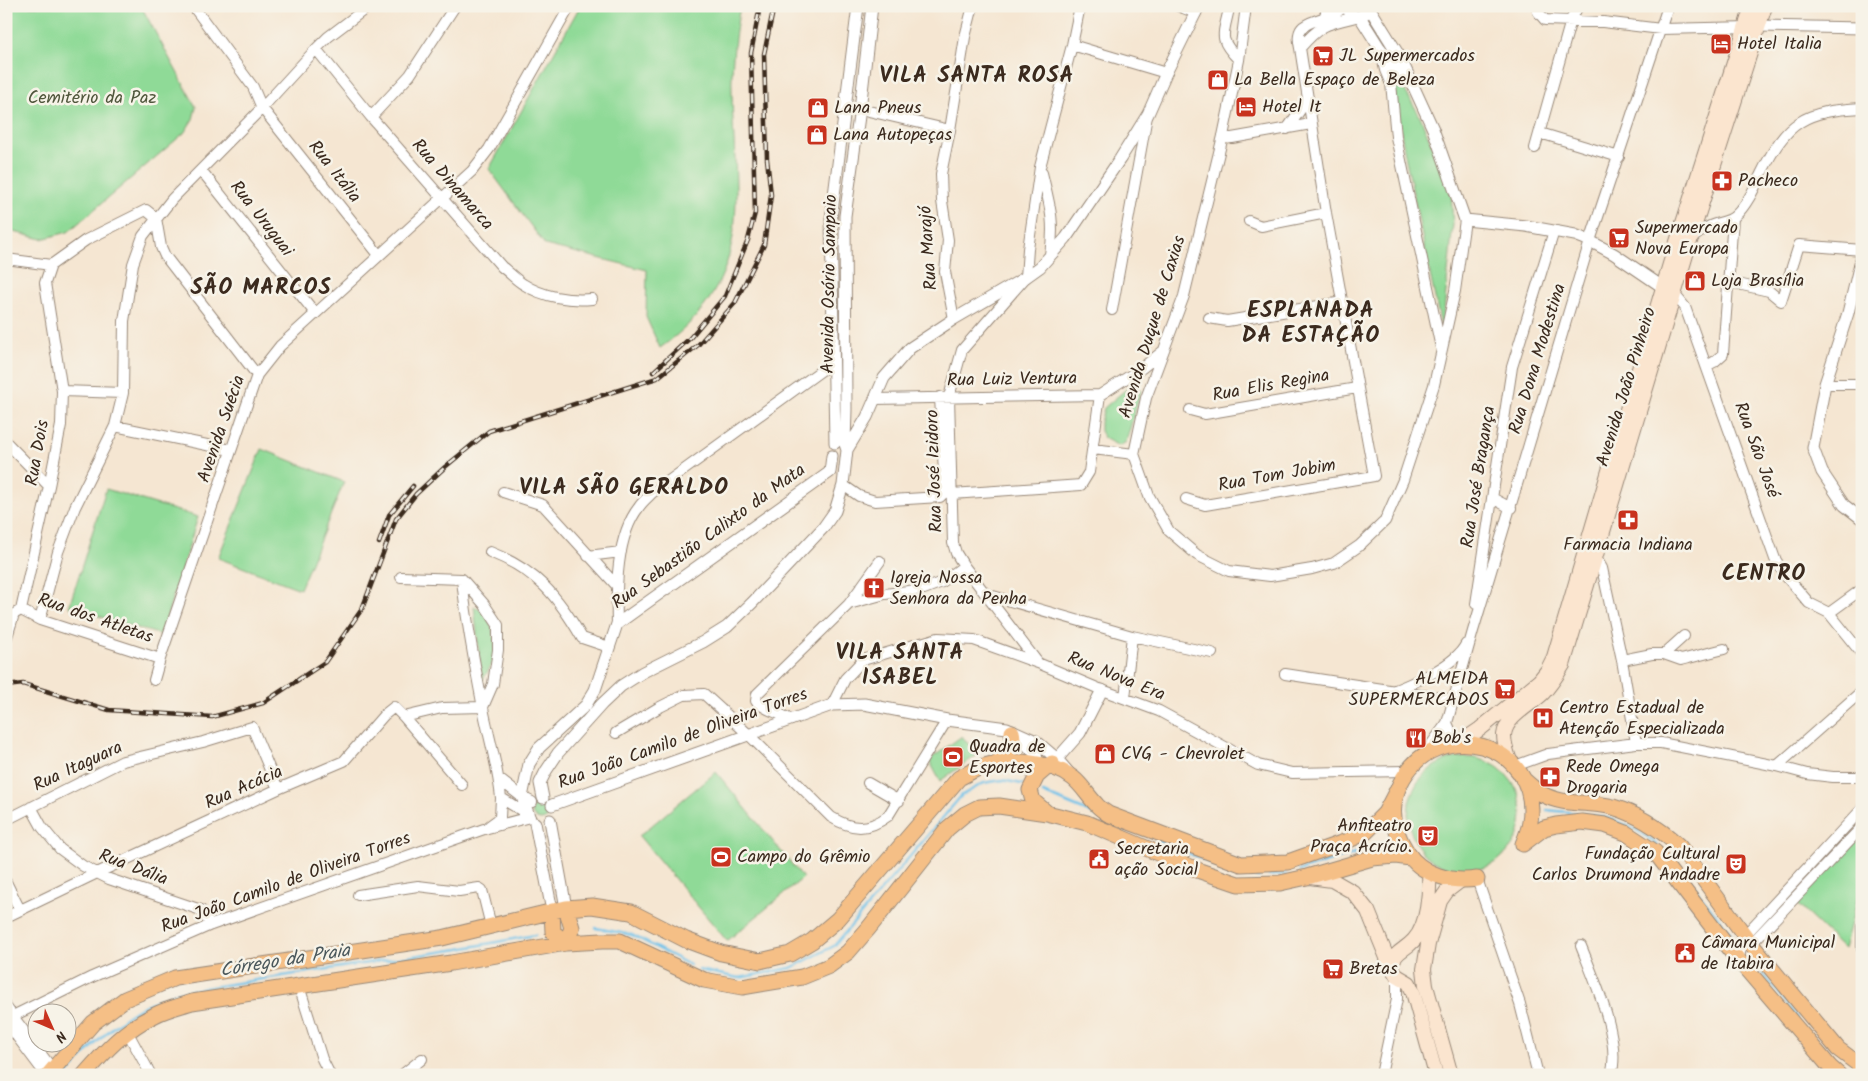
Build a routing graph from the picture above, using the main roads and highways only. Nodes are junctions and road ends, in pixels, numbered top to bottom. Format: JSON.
{"nodes":[{"id":1,"x":1752,"y":6,"type":"edge"},
{"id":2,"x":1766,"y":6,"type":"edge"},
{"id":3,"x":1752,"y":26,"type":"junction"},
{"id":4,"x":1697,"y":218,"type":"junction"},
{"id":5,"x":1710,"y":226,"type":"road end"},
{"id":6,"x":1670,"y":292,"type":"junction"},
{"id":7,"x":1010,"y":730,"type":"road end"},
{"id":8,"x":1459,"y":742,"type":"junction"},
{"id":9,"x":996,"y":763,"type":"junction"},
{"id":10,"x":1512,"y":764,"type":"junction"},
{"id":11,"x":1045,"y":766,"type":"junction"},
{"id":12,"x":1524,"y":779,"type":"junction"},
{"id":13,"x":1396,"y":792,"type":"junction"},
{"id":14,"x":1047,"y":813,"type":"junction"},
{"id":15,"x":1410,"y":858,"type":"junction"},
{"id":16,"x":1429,"y":872,"type":"junction"},
{"id":17,"x":1308,"y":877,"type":"junction"},
{"id":18,"x":1477,"y":879,"type":"road end"},
{"id":19,"x":1460,"y":881,"type":"junction"},
{"id":20,"x":559,"y":910,"type":"junction"},
{"id":21,"x":566,"y":943,"type":"junction"},
{"id":22,"x":1744,"y":946,"type":"junction"},
{"id":23,"x":1424,"y":968,"type":"junction"},
{"id":24,"x":1400,"y":976,"type":"junction"},
{"id":25,"x":1862,"y":1067,"type":"edge"},
{"id":26,"x":49,"y":1073,"type":"edge"},
{"id":27,"x":84,"y":1075,"type":"edge"},
{"id":28,"x":1436,"y":1075,"type":"edge"},
{"id":29,"x":1451,"y":1075,"type":"edge"},
{"id":30,"x":1839,"y":1075,"type":"edge"}],
"edges":[{"from":1,"to":3,"type":"main road","name":"Avenida João Pinheiro"},
{"from":2,"to":3,"type":"main road","name":"Avenida João Pinheiro"},
{"from":3,"to":4,"type":"main road","name":"Avenida João Pinheiro"},
{"from":3,"to":6,"type":"main road","name":"Avenida João Pinheiro"},
{"from":4,"to":5,"type":"main road"},
{"from":4,"to":6,"type":"main road","name":"Avenida João Pinheiro"},
{"from":6,"to":8,"type":"main road","name":"Avenida João Pinheiro"},
{"from":6,"to":10,"type":"main road","name":"Avenida João Pinheiro"},
{"from":7,"to":9,"type":"main road"},
{"from":8,"to":10,"type":"main road"},
{"from":8,"to":13,"type":"main road"},
{"from":9,"to":11,"type":"main road"},
{"from":9,"to":20,"type":"main road"},
{"from":10,"to":12,"type":"main road"},
{"from":11,"to":13,"type":"main road"},
{"from":11,"to":14,"type":"main road"},
{"from":12,"to":22,"type":"main road"},
{"from":12,"to":22,"type":"main road"},
{"from":13,"to":15,"type":"main road"},
{"from":14,"to":17,"type":"main road"},
{"from":14,"to":21,"type":"main road"},
{"from":15,"to":16,"type":"main road"},
{"from":15,"to":17,"type":"main road"},
{"from":16,"to":19,"type":"main road"},
{"from":16,"to":24,"type":"main road"},
{"from":17,"to":24,"type":"main road"},
{"from":18,"to":19,"type":"main road"},
{"from":19,"to":23,"type":"main road"},
{"from":20,"to":21,"type":"main road"},
{"from":20,"to":26,"type":"main road"},
{"from":21,"to":27,"type":"main road"},
{"from":22,"to":25,"type":"main road"},
{"from":22,"to":30,"type":"main road"},
{"from":23,"to":24,"type":"main road"},
{"from":23,"to":29,"type":"main road"},
{"from":24,"to":28,"type":"main road"}]}
